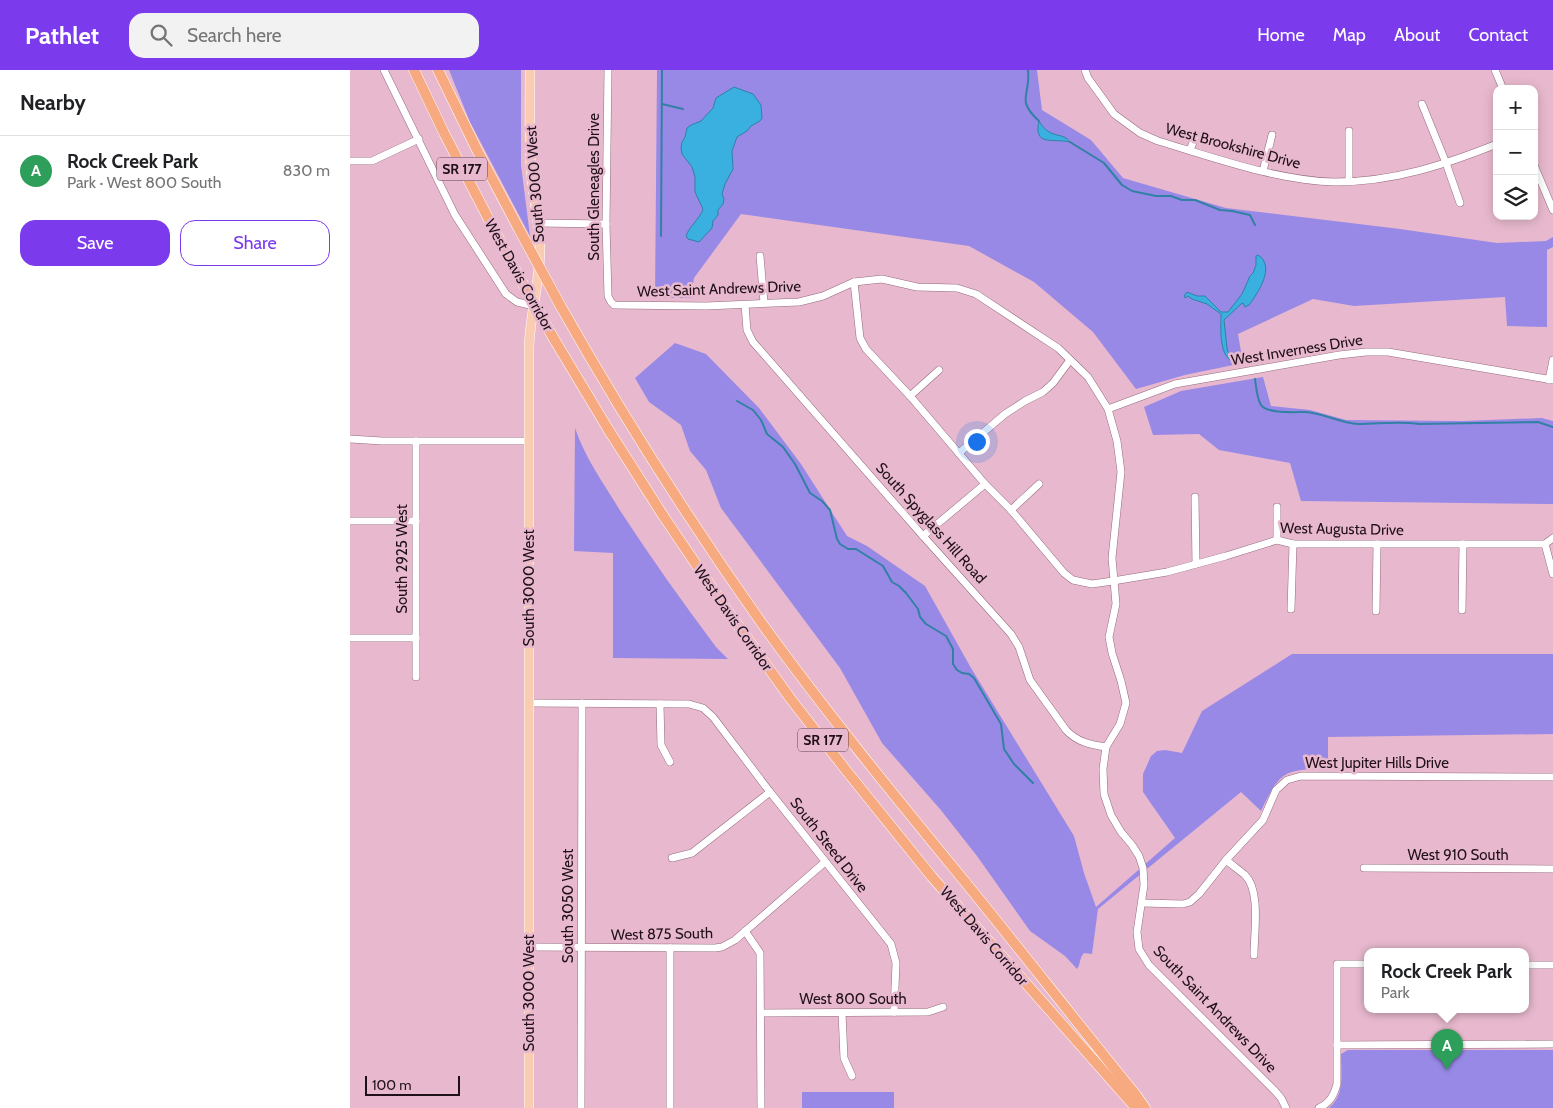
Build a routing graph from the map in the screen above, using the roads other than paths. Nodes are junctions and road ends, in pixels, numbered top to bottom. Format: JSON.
{"nodes":[{"id":1,"x":384,"y":70,"type":"edge"},
{"id":2,"x":410,"y":70,"type":"edge"},
{"id":3,"x":414,"y":70,"type":"edge"},
{"id":4,"x":438,"y":70,"type":"edge"},
{"id":5,"x":445,"y":70,"type":"edge"},
{"id":6,"x":530,"y":70,"type":"edge"},
{"id":7,"x":608,"y":70,"type":"edge"},
{"id":8,"x":1085,"y":70,"type":"edge"},
{"id":9,"x":1495,"y":70,"type":"edge"},
{"id":10,"x":1501,"y":85,"type":"edge"},
{"id":11,"x":1422,"y":104,"type":"dead end"},
{"id":12,"x":458,"y":111,"type":"junction"},
{"id":13,"x":436,"y":116,"type":"junction"},
{"id":14,"x":1349,"y":131,"type":"dead end"},
{"id":15,"x":1196,"y":134,"type":"dead end"},
{"id":16,"x":1272,"y":134,"type":"dead end"},
{"id":17,"x":418,"y":138,"type":"junction"},
{"id":18,"x":1493,"y":145,"type":"edge"},
{"id":19,"x":1190,"y":150,"type":"junction"},
{"id":20,"x":350,"y":161,"type":"edge"},
{"id":21,"x":1446,"y":163,"type":"junction"},
{"id":22,"x":1263,"y":170,"type":"junction"},
{"id":23,"x":1538,"y":174,"type":"edge"},
{"id":24,"x":1349,"y":181,"type":"junction"},
{"id":25,"x":1460,"y":203,"type":"dead end"},
{"id":26,"x":1552,"y":205,"type":"edge"},
{"id":27,"x":538,"y":224,"type":"junction"},
{"id":28,"x":606,"y":224,"type":"junction"},
{"id":29,"x":760,"y":256,"type":"dead end"},
{"id":30,"x":854,"y":282,"type":"junction"},
{"id":31,"x":764,"y":303,"type":"junction"},
{"id":32,"x":612,"y":304,"type":"joint"},
{"id":33,"x":745,"y":305,"type":"junction"},
{"id":34,"x":534,"y":306,"type":"junction"},
{"id":35,"x":1070,"y":360,"type":"junction"},
{"id":36,"x":1553,"y":360,"type":"edge"},
{"id":37,"x":939,"y":370,"type":"dead end"},
{"id":38,"x":1551,"y":380,"type":"edge"},
{"id":39,"x":910,"y":396,"type":"junction"},
{"id":40,"x":1108,"y":409,"type":"junction"},
{"id":41,"x":350,"y":439,"type":"edge"},
{"id":42,"x":416,"y":441,"type":"junction"},
{"id":43,"x":529,"y":441,"type":"junction"},
{"id":44,"x":959,"y":453,"type":"junction"},
{"id":45,"x":985,"y":484,"type":"junction"},
{"id":46,"x":1039,"y":484,"type":"dead end"},
{"id":47,"x":1195,"y":497,"type":"dead end"},
{"id":48,"x":1277,"y":507,"type":"dead end"},
{"id":49,"x":1011,"y":510,"type":"junction"},
{"id":50,"x":350,"y":521,"type":"edge"},
{"id":51,"x":416,"y":521,"type":"junction"},
{"id":52,"x":923,"y":536,"type":"junction"},
{"id":53,"x":1553,"y":538,"type":"edge"},
{"id":54,"x":1277,"y":540,"type":"junction"},
{"id":55,"x":1293,"y":544,"type":"junction"},
{"id":56,"x":1377,"y":544,"type":"junction"},
{"id":57,"x":1463,"y":544,"type":"junction"},
{"id":58,"x":1545,"y":544,"type":"junction"},
{"id":59,"x":1196,"y":564,"type":"junction"},
{"id":60,"x":1553,"y":574,"type":"edge"},
{"id":61,"x":1113,"y":581,"type":"junction"},
{"id":62,"x":1291,"y":609,"type":"dead end"},
{"id":63,"x":1462,"y":610,"type":"dead end"},
{"id":64,"x":1376,"y":611,"type":"dead end"},
{"id":65,"x":350,"y":638,"type":"edge"},
{"id":66,"x":416,"y":638,"type":"junction"},
{"id":67,"x":416,"y":677,"type":"dead end"},
{"id":68,"x":530,"y":703,"type":"junction"},
{"id":69,"x":582,"y":704,"type":"junction"},
{"id":70,"x":660,"y":704,"type":"junction"},
{"id":71,"x":1106,"y":747,"type":"junction"},
{"id":72,"x":670,"y":762,"type":"dead end"},
{"id":73,"x":1553,"y":777,"type":"edge"},
{"id":74,"x":770,"y":792,"type":"junction"},
{"id":75,"x":672,"y":858,"type":"dead end"},
{"id":76,"x":1226,"y":860,"type":"junction"},
{"id":77,"x":825,"y":862,"type":"junction"},
{"id":78,"x":1364,"y":868,"type":"dead end"},
{"id":79,"x":1553,"y":869,"type":"edge"},
{"id":80,"x":1142,"y":903,"type":"junction"},
{"id":81,"x":745,"y":931,"type":"junction"},
{"id":82,"x":529,"y":948,"type":"junction"},
{"id":83,"x":582,"y":948,"type":"junction"},
{"id":84,"x":670,"y":948,"type":"junction"},
{"id":85,"x":1254,"y":955,"type":"dead end"},
{"id":86,"x":1364,"y":964,"type":"edge"},
{"id":87,"x":1529,"y":965,"type":"edge"},
{"id":88,"x":1553,"y":965,"type":"edge"},
{"id":89,"x":943,"y":1007,"type":"dead end"},
{"id":90,"x":894,"y":1012,"type":"junction"},
{"id":91,"x":761,"y":1013,"type":"junction"},
{"id":92,"x":842,"y":1013,"type":"junction"},
{"id":93,"x":1553,"y":1044,"type":"edge"},
{"id":94,"x":1337,"y":1045,"type":"junction"},
{"id":95,"x":852,"y":1076,"type":"dead end"},
{"id":96,"x":528,"y":1108,"type":"edge"},
{"id":97,"x":581,"y":1108,"type":"edge"},
{"id":98,"x":670,"y":1108,"type":"edge"},
{"id":99,"x":761,"y":1108,"type":"edge"},
{"id":100,"x":1136,"y":1108,"type":"edge"},
{"id":101,"x":1145,"y":1108,"type":"edge"},
{"id":102,"x":1286,"y":1108,"type":"edge"},
{"id":103,"x":1319,"y":1108,"type":"edge"}],
"edges":[{"from":1,"to":17,"type":"street"},
{"from":2,"to":13,"type":"highway"},
{"from":3,"to":13,"type":"highway","name":"West Davis Corridor","number":"SR 177"},
{"from":4,"to":12,"type":"highway","name":"West Davis Corridor","number":"SR 177"},
{"from":5,"to":12,"type":"highway"},
{"from":6,"to":27,"type":"main road","name":"South 3000 West"},
{"from":7,"to":28,"type":"street","name":"South Gleneagles Drive"},
{"from":8,"to":19,"type":"street","name":"West Brookshire Drive"},
{"from":9,"to":10,"type":"street"},
{"from":11,"to":21,"type":"street"},
{"from":12,"to":101,"type":"highway","name":"West Davis Corridor","number":"SR 177","bridge":true},
{"from":13,"to":100,"type":"highway","name":"West Davis Corridor","number":"SR 177","bridge":true},
{"from":14,"to":24,"type":"street"},
{"from":15,"to":19,"type":"street"},
{"from":16,"to":22,"type":"street"},
{"from":17,"to":20,"type":"street"},
{"from":17,"to":34,"type":"street"},
{"from":18,"to":21,"type":"street","name":"West Brookshire Drive"},
{"from":19,"to":22,"type":"street","name":"West Brookshire Drive"},
{"from":21,"to":24,"type":"street","name":"West Brookshire Drive"},
{"from":21,"to":25,"type":"street"},
{"from":22,"to":24,"type":"street","name":"West Brookshire Drive"},
{"from":23,"to":26,"type":"street"},
{"from":27,"to":28,"type":"street"},
{"from":27,"to":34,"type":"main road","name":"South 3000 West"},
{"from":28,"to":32,"type":"street","name":"South Gleneagles Drive"},
{"from":29,"to":31,"type":"street"},
{"from":30,"to":31,"type":"street","name":"West Saint Andrews Drive"},
{"from":30,"to":35,"type":"street","name":"West Saint Andrews Drive"},
{"from":30,"to":39,"type":"street"},
{"from":31,"to":33,"type":"street","name":"West Saint Andrews Drive"},
{"from":32,"to":33,"type":"street","name":"West Saint Andrews Drive"},
{"from":33,"to":52,"type":"street","name":"South Spyglass Hill Road"},
{"from":34,"to":43,"type":"main road","name":"South 3000 West"},
{"from":35,"to":40,"type":"street","name":"South Saint Andrews Drive"},
{"from":35,"to":44,"type":"street"},
{"from":36,"to":38,"type":"street"},
{"from":37,"to":39,"type":"street"},
{"from":38,"to":40,"type":"street","name":"West Inverness Drive"},
{"from":39,"to":44,"type":"street"},
{"from":40,"to":61,"type":"street","name":"South Saint Andrews Drive"},
{"from":41,"to":42,"type":"street"},
{"from":42,"to":43,"type":"street"},
{"from":42,"to":51,"type":"street","name":"South 2925 West"},
{"from":43,"to":68,"type":"main road","name":"South 3000 West"},
{"from":44,"to":45,"type":"street"},
{"from":45,"to":49,"type":"street"},
{"from":45,"to":52,"type":"street"},
{"from":46,"to":49,"type":"street"},
{"from":47,"to":59,"type":"street"},
{"from":48,"to":54,"type":"street"},
{"from":49,"to":61,"type":"street","name":"West Augusta Drive"},
{"from":50,"to":51,"type":"street"},
{"from":51,"to":66,"type":"street","name":"South 2925 West"},
{"from":52,"to":71,"type":"street","name":"South Spyglass Hill Road"},
{"from":53,"to":58,"type":"street"},
{"from":54,"to":55,"type":"street","name":"West Augusta Drive"},
{"from":54,"to":59,"type":"street","name":"West Augusta Drive"},
{"from":55,"to":56,"type":"street","name":"West Augusta Drive"},
{"from":55,"to":62,"type":"street"},
{"from":56,"to":57,"type":"street","name":"West Augusta Drive"},
{"from":56,"to":64,"type":"street"},
{"from":57,"to":58,"type":"street","name":"West Augusta Drive"},
{"from":57,"to":63,"type":"street"},
{"from":58,"to":60,"type":"street"},
{"from":59,"to":61,"type":"street","name":"West Augusta Drive"},
{"from":61,"to":71,"type":"street","name":"South Saint Andrews Drive"},
{"from":65,"to":66,"type":"street"},
{"from":66,"to":67,"type":"street","name":"South 2925 West"},
{"from":68,"to":69,"type":"street"},
{"from":68,"to":82,"type":"main road","name":"South 3000 West"},
{"from":69,"to":70,"type":"street"},
{"from":69,"to":83,"type":"street","name":"South 3050 West"},
{"from":70,"to":72,"type":"street"},
{"from":70,"to":74,"type":"street","name":"South Steed Drive"},
{"from":71,"to":80,"type":"street","name":"South Saint Andrews Drive"},
{"from":73,"to":76,"type":"street","name":"West Jupiter Hills Drive"},
{"from":74,"to":75,"type":"street"},
{"from":74,"to":77,"type":"street","name":"South Steed Drive"},
{"from":76,"to":80,"type":"street","name":"West Jupiter Hills Drive"},
{"from":76,"to":85,"type":"street"},
{"from":77,"to":81,"type":"street","name":"West 875 South"},
{"from":77,"to":90,"type":"street","name":"South Steed Drive"},
{"from":78,"to":79,"type":"street","name":"West 910 South"},
{"from":80,"to":102,"type":"street","name":"South Saint Andrews Drive"},
{"from":81,"to":84,"type":"street","name":"West 875 South"},
{"from":81,"to":91,"type":"street"},
{"from":82,"to":83,"type":"street","name":"West 875 South"},
{"from":82,"to":96,"type":"main road","name":"South 3000 West"},
{"from":83,"to":84,"type":"street","name":"West 875 South"},
{"from":83,"to":97,"type":"street","name":"South 3050 West"},
{"from":84,"to":98,"type":"street"},
{"from":86,"to":94,"type":"street"},
{"from":87,"to":88,"type":"street"},
{"from":89,"to":90,"type":"street","name":"West 800 South"},
{"from":90,"to":92,"type":"street","name":"West 800 South"},
{"from":91,"to":92,"type":"street","name":"West 800 South"},
{"from":91,"to":99,"type":"street"},
{"from":92,"to":95,"type":"street"},
{"from":93,"to":94,"type":"street"},
{"from":94,"to":103,"type":"street"}]}
